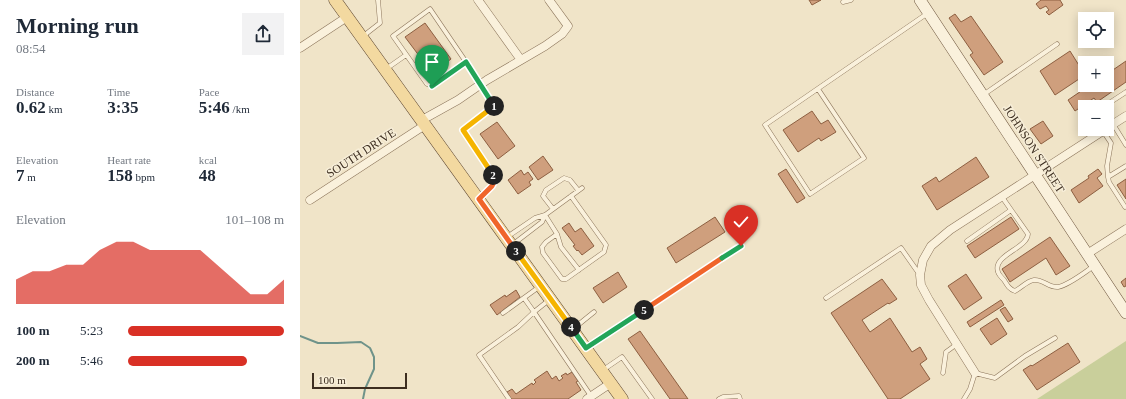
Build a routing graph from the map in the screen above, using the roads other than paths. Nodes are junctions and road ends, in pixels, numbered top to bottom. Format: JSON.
{"nodes":[{"id":1,"x":335,"y":0,"type":"edge"},
{"id":2,"x":378,"y":0,"type":"edge"},
{"id":3,"x":478,"y":0,"type":"edge"},
{"id":4,"x":549,"y":0,"type":"edge"},
{"id":5,"x":851,"y":0,"type":"edge"},
{"id":6,"x":920,"y":0,"type":"edge"},
{"id":7,"x":843,"y":2,"type":"dead end"},
{"id":8,"x":928,"y":12,"type":"junction"},
{"id":9,"x":347,"y":17,"type":"junction"},
{"id":10,"x":362,"y":37,"type":"junction"},
{"id":11,"x":1057,"y":44,"type":"dead end"},
{"id":12,"x":300,"y":48,"type":"edge"},
{"id":13,"x":406,"y":55,"type":"junction"},
{"id":14,"x":521,"y":60,"type":"junction"},
{"id":15,"x":466,"y":62,"type":"junction"},
{"id":16,"x":385,"y":70,"type":"junction"},
{"id":17,"x":481,"y":85,"type":"junction"},
{"id":18,"x":818,"y":89,"type":"junction"},
{"id":19,"x":1126,"y":92,"type":"edge"},
{"id":20,"x":983,"y":96,"type":"junction"},
{"id":21,"x":1114,"y":100,"type":"edge"},
{"id":22,"x":1126,"y":116,"type":"edge"},
{"id":23,"x":423,"y":122,"type":"junction"},
{"id":24,"x":1114,"y":123,"type":"edge"},
{"id":25,"x":1094,"y":136,"type":"edge"},
{"id":26,"x":1108,"y":136,"type":"edge"},
{"id":27,"x":1114,"y":136,"type":"edge"},
{"id":28,"x":1126,"y":145,"type":"edge"},
{"id":29,"x":1126,"y":166,"type":"edge"},
{"id":30,"x":1035,"y":176,"type":"junction"},
{"id":31,"x":1108,"y":178,"type":"junction"},
{"id":32,"x":570,"y":196,"type":"junction"},
{"id":33,"x":1002,"y":197,"type":"junction"},
{"id":34,"x":479,"y":199,"type":"junction"},
{"id":35,"x":310,"y":200,"type":"dead end"},
{"id":36,"x":1125,"y":207,"type":"dead end"},
{"id":37,"x":553,"y":209,"type":"junction"},
{"id":38,"x":1011,"y":210,"type":"junction"},
{"id":39,"x":545,"y":215,"type":"junction"},
{"id":40,"x":1126,"y":229,"type":"edge"},
{"id":41,"x":557,"y":234,"type":"junction"},
{"id":42,"x":509,"y":241,"type":"junction"},
{"id":43,"x":967,"y":241,"type":"dead end"},
{"id":44,"x":741,"y":246,"type":"dead end"},
{"id":45,"x":1087,"y":254,"type":"junction"},
{"id":46,"x":1095,"y":265,"type":"junction"},
{"id":47,"x":579,"y":270,"type":"junction"},
{"id":48,"x":920,"y":275,"type":"junction"},
{"id":49,"x":541,"y":286,"type":"junction"},
{"id":50,"x":524,"y":298,"type":"junction"},
{"id":51,"x":826,"y":298,"type":"dead end"},
{"id":52,"x":550,"y":299,"type":"junction"},
{"id":53,"x":534,"y":312,"type":"junction"},
{"id":54,"x":594,"y":312,"type":"dead end"},
{"id":55,"x":1126,"y":313,"type":"edge"},
{"id":56,"x":503,"y":314,"type":"dead end"},
{"id":57,"x":573,"y":329,"type":"junction"},
{"id":58,"x":1055,"y":338,"type":"dead end"},
{"id":59,"x":957,"y":344,"type":"junction"},
{"id":60,"x":586,"y":348,"type":"junction"},
{"id":61,"x":602,"y":370,"type":"junction"},
{"id":62,"x":943,"y":372,"type":"dead end"},
{"id":63,"x":975,"y":373,"type":"junction"},
{"id":64,"x":611,"y":383,"type":"junction"},
{"id":65,"x":589,"y":398,"type":"edge"},
{"id":66,"x":509,"y":399,"type":"edge"},
{"id":67,"x":622,"y":399,"type":"edge"},
{"id":68,"x":652,"y":399,"type":"edge"},
{"id":69,"x":719,"y":399,"type":"edge"},
{"id":70,"x":740,"y":399,"type":"edge"},
{"id":71,"x":964,"y":399,"type":"edge"}],
"edges":[{"from":1,"to":9,"type":"main road"},
{"from":2,"to":10,"type":"lane"},
{"from":3,"to":14,"type":"street"},
{"from":4,"to":14,"type":"street","name":"SOUTH DRIVE"},
{"from":5,"to":7,"type":"lane"},
{"from":6,"to":8,"type":"street","name":"JOHNSON STREET"},
{"from":8,"to":18,"type":"lane"},
{"from":8,"to":20,"type":"street","name":"JOHNSON STREET"},
{"from":9,"to":10,"type":"main road"},
{"from":9,"to":12,"type":"street"},
{"from":10,"to":16,"type":"main road"},
{"from":11,"to":20,"type":"lane"},
{"from":13,"to":15,"type":"lane"},
{"from":13,"to":15,"type":"lane"},
{"from":13,"to":16,"type":"lane"},
{"from":14,"to":17,"type":"street","name":"SOUTH DRIVE"},
{"from":15,"to":17,"type":"lane"},
{"from":16,"to":23,"type":"main road"},
{"from":17,"to":23,"type":"street","name":"SOUTH DRIVE"},
{"from":17,"to":34,"type":"lane"},
{"from":18,"to":18,"type":"lane"},
{"from":19,"to":21,"type":"lane"},
{"from":20,"to":30,"type":"street","name":"JOHNSON STREET"},
{"from":22,"to":24,"type":"street"},
{"from":23,"to":34,"type":"main road"},
{"from":23,"to":35,"type":"street","name":"SOUTH DRIVE"},
{"from":25,"to":30,"type":"street"},
{"from":26,"to":31,"type":"lane"},
{"from":27,"to":28,"type":"lane"},
{"from":29,"to":31,"type":"lane"},
{"from":30,"to":33,"type":"street"},
{"from":30,"to":45,"type":"street","name":"JOHNSON STREET"},
{"from":31,"to":36,"type":"lane"},
{"from":32,"to":37,"type":"lane"},
{"from":32,"to":37,"type":"lane"},
{"from":32,"to":47,"type":"lane"},
{"from":33,"to":38,"type":"lane"},
{"from":33,"to":48,"type":"street"},
{"from":34,"to":42,"type":"main road"},
{"from":37,"to":39,"type":"lane"},
{"from":38,"to":43,"type":"lane"},
{"from":38,"to":46,"type":"lane"},
{"from":39,"to":41,"type":"lane"},
{"from":39,"to":42,"type":"lane"},
{"from":39,"to":42,"type":"lane"},
{"from":40,"to":45,"type":"street"},
{"from":41,"to":47,"type":"lane"},
{"from":41,"to":47,"type":"lane"},
{"from":42,"to":49,"type":"main road"},
{"from":44,"to":60,"type":"lane"},
{"from":45,"to":46,"type":"street","name":"JOHNSON STREET"},
{"from":46,"to":55,"type":"street","name":"JOHNSON STREET"},
{"from":48,"to":51,"type":"lane"},
{"from":48,"to":59,"type":"street"},
{"from":49,"to":50,"type":"lane"},
{"from":49,"to":52,"type":"main road"},
{"from":50,"to":53,"type":"lane"},
{"from":50,"to":56,"type":"lane"},
{"from":52,"to":53,"type":"lane"},
{"from":52,"to":57,"type":"main road"},
{"from":53,"to":65,"type":"lane"},
{"from":53,"to":66,"type":"lane"},
{"from":54,"to":57,"type":"lane"},
{"from":57,"to":60,"type":"main road"},
{"from":58,"to":63,"type":"lane"},
{"from":59,"to":62,"type":"lane"},
{"from":59,"to":63,"type":"street"},
{"from":60,"to":61,"type":"main road"},
{"from":61,"to":64,"type":"main road"},
{"from":61,"to":68,"type":"lane"},
{"from":63,"to":71,"type":"lane"},
{"from":64,"to":65,"type":"street"},
{"from":64,"to":67,"type":"main road"},
{"from":69,"to":70,"type":"lane"}]}
